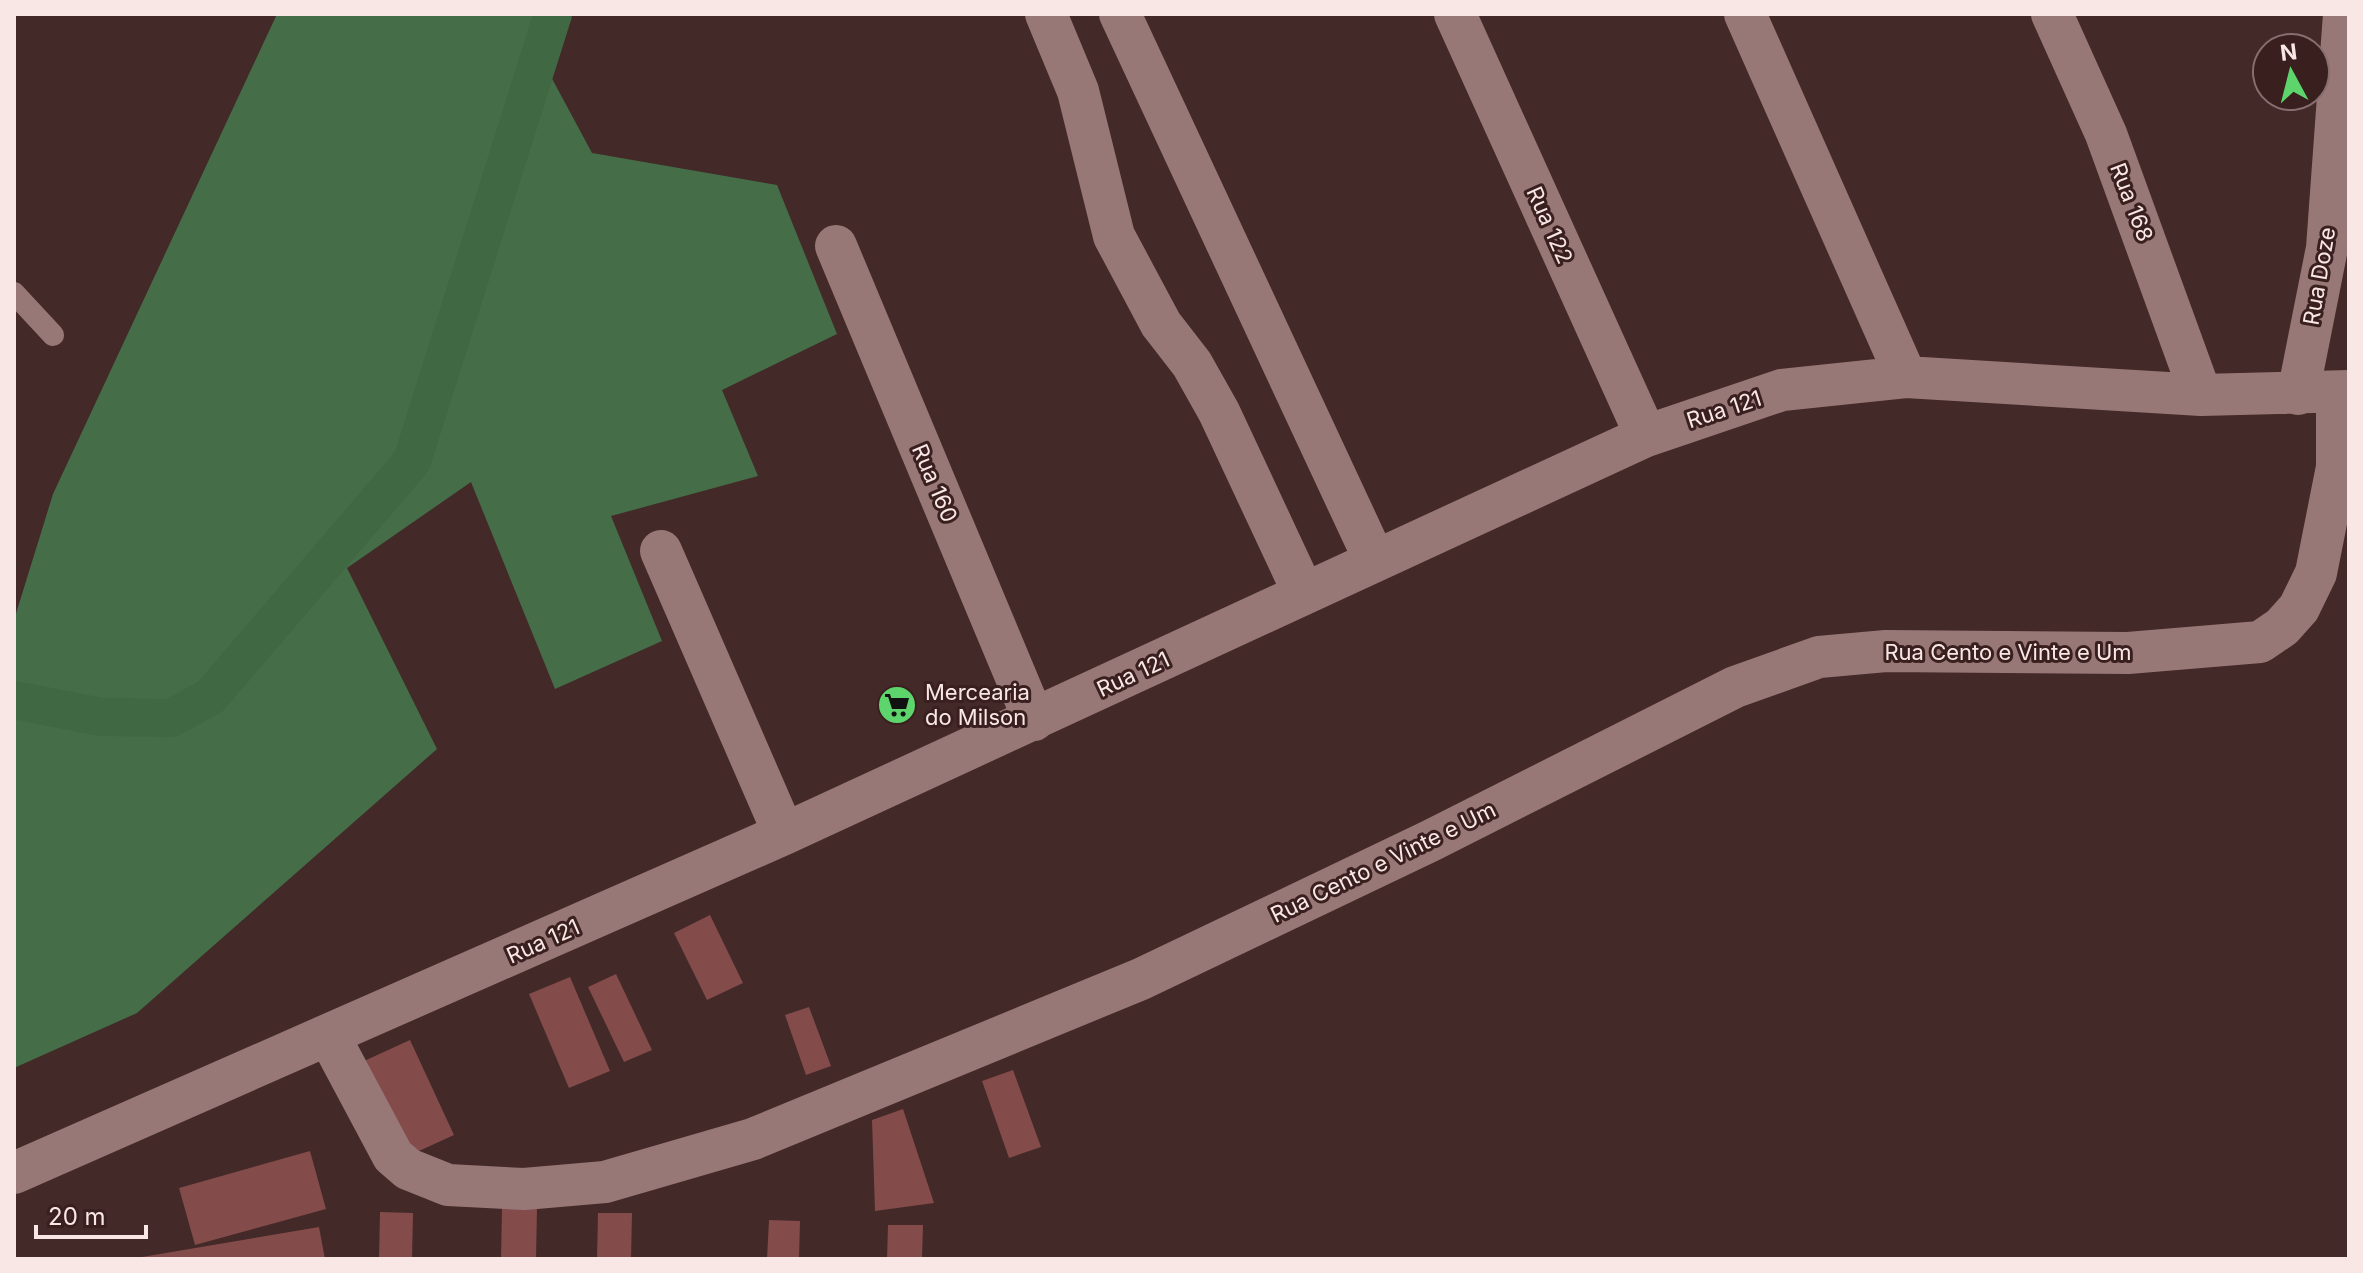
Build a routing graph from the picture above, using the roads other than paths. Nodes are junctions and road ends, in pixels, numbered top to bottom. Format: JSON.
{"nodes":[{"id":1,"x":1046,"y":14,"type":"edge"},
{"id":2,"x":1120,"y":14,"type":"edge"},
{"id":3,"x":1455,"y":14,"type":"edge"},
{"id":4,"x":1745,"y":14,"type":"edge"},
{"id":5,"x":2052,"y":14,"type":"edge"},
{"id":6,"x":2343,"y":16,"type":"edge"},
{"id":7,"x":836,"y":246,"type":"dead end"},
{"id":8,"x":14,"y":293,"type":"edge"},
{"id":9,"x":53,"y":335,"type":"dead end"},
{"id":10,"x":1906,"y":377,"type":"junction"},
{"id":11,"x":2328,"y":392,"type":"edge"},
{"id":12,"x":2201,"y":395,"type":"junction"},
{"id":13,"x":1646,"y":436,"type":"junction"},
{"id":14,"x":661,"y":551,"type":"dead end"},
{"id":15,"x":1375,"y":561,"type":"junction"},
{"id":16,"x":1304,"y":594,"type":"junction"},
{"id":17,"x":1034,"y":720,"type":"junction"},
{"id":18,"x":784,"y":834,"type":"junction"},
{"id":19,"x":329,"y":1036,"type":"junction"},
{"id":20,"x":14,"y":1173,"type":"edge"}],
"edges":[{"from":1,"to":16,"type":"street"},
{"from":2,"to":15,"type":"street"},
{"from":3,"to":13,"type":"street","name":"Rua 122"},
{"from":4,"to":10,"type":"street"},
{"from":5,"to":12,"type":"street","name":"Rua 168"},
{"from":6,"to":11,"type":"street","name":"Rua Doze"},
{"from":7,"to":17,"type":"street","name":"Rua 160"},
{"from":8,"to":9,"type":"lane"},
{"from":10,"to":12,"type":"street","name":"Rua 121"},
{"from":10,"to":13,"type":"street","name":"Rua 121"},
{"from":11,"to":12,"type":"street","name":"Rua 121"},
{"from":11,"to":19,"type":"street","name":"Rua Cento e Vinte e Um"},
{"from":13,"to":15,"type":"street","name":"Rua 121"},
{"from":14,"to":18,"type":"street"},
{"from":15,"to":16,"type":"street","name":"Rua 121"},
{"from":16,"to":17,"type":"street","name":"Rua 121"},
{"from":17,"to":18,"type":"street","name":"Rua 121"},
{"from":18,"to":19,"type":"street","name":"Rua 121"},
{"from":19,"to":20,"type":"street","name":"Rua 121"}]}
